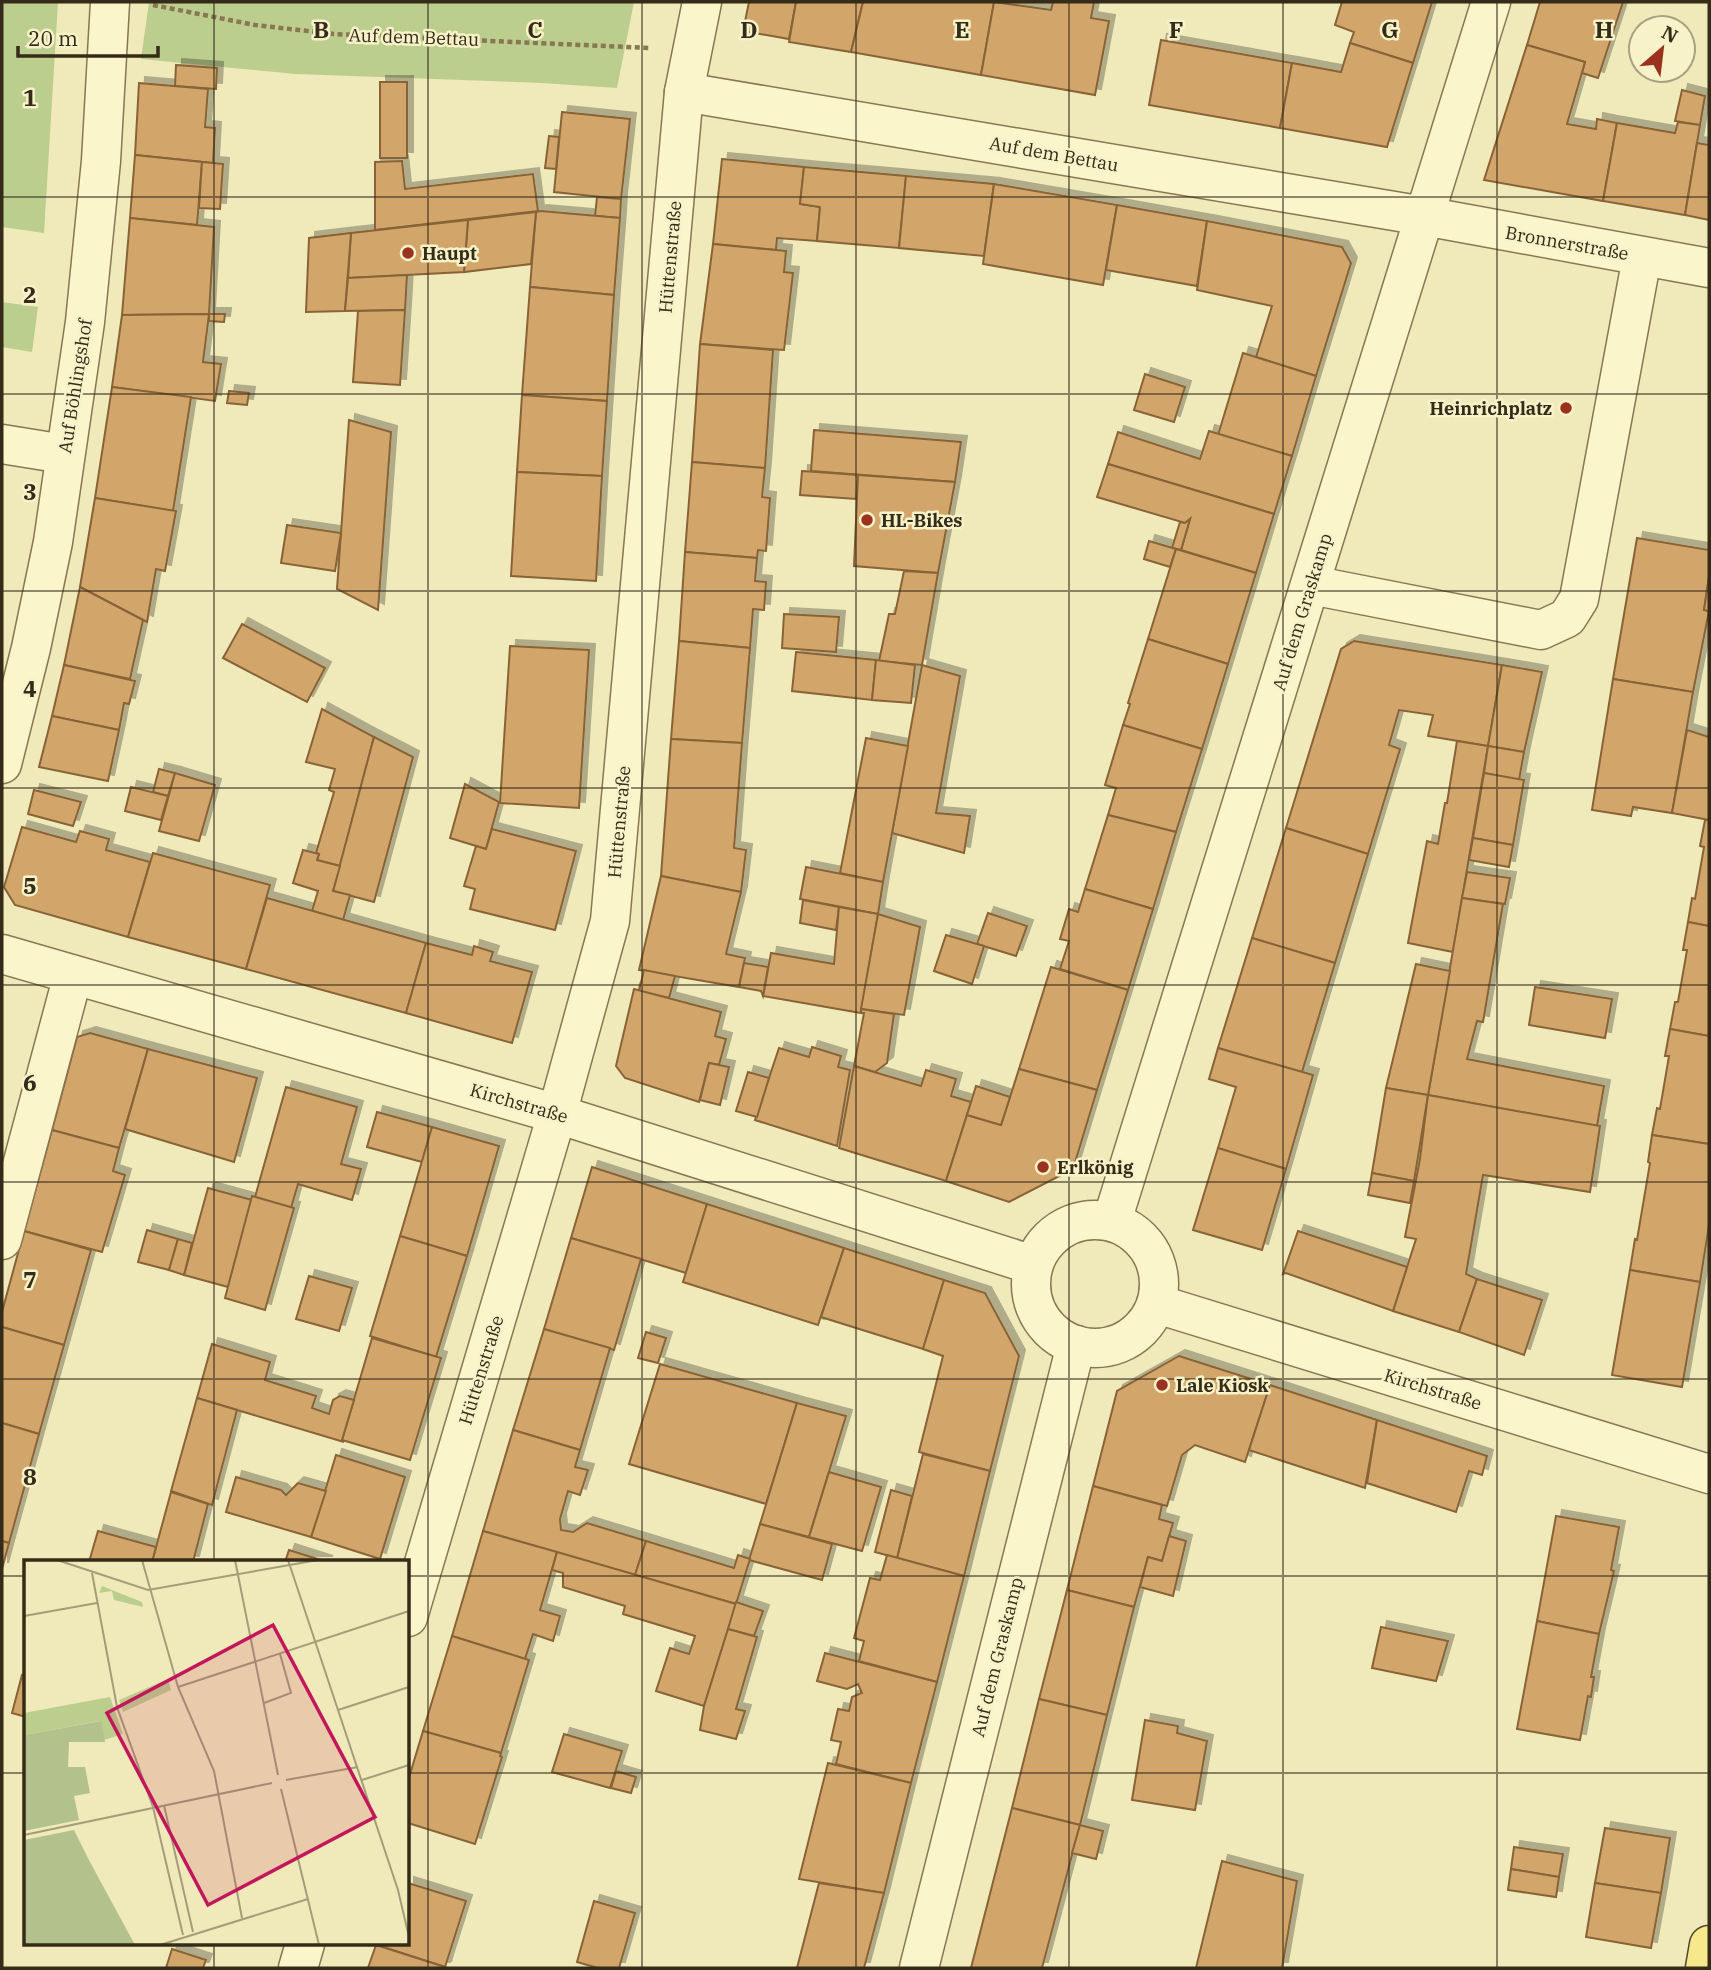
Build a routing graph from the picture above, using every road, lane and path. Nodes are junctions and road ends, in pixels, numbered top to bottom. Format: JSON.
{"nodes":[{"id":1,"x":110,"y":2,"type":"edge"},
{"id":2,"x":702,"y":2,"type":"edge"},
{"id":3,"x":1491,"y":2,"type":"edge"},
{"id":4,"x":151,"y":4,"type":"dead end"},
{"id":5,"x":688,"y":75,"type":"junction"},
{"id":6,"x":1424,"y":216,"type":"junction"},
{"id":7,"x":1642,"y":257,"type":"junction"},
{"id":8,"x":1709,"y":268,"type":"edge"},
{"id":9,"x":2,"y":444,"type":"edge"},
{"id":10,"x":64,"y":454,"type":"junction"},
{"id":11,"x":1311,"y":585,"type":"junction"},
{"id":12,"x":2,"y":764,"type":"edge"},
{"id":13,"x":2,"y":954,"type":"edge"},
{"id":14,"x":73,"y":975,"type":"junction"},
{"id":15,"x":557,"y":1114,"type":"junction"},
{"id":16,"x":1112,"y":1221,"type":"junction"},
{"id":17,"x":2,"y":1240,"type":"edge"},
{"id":18,"x":1032,"y":1265,"type":"junction"},
{"id":19,"x":1157,"y":1304,"type":"junction"},
{"id":20,"x":1076,"y":1345,"type":"junction"},
{"id":21,"x":1709,"y":1474,"type":"edge"},
{"id":22,"x":410,"y":1610,"type":"edge"},
{"id":23,"x":1709,"y":1945,"type":"edge"},
{"id":24,"x":304,"y":1946,"type":"edge"},
{"id":25,"x":298,"y":1968,"type":"edge"},
{"id":26,"x":919,"y":1968,"type":"edge"},
{"id":27,"x":1705,"y":1968,"type":"edge"}],
"edges":[{"from":1,"to":10,"type":"street","name":"Auf Böhlingshof"},
{"from":2,"to":5,"type":"street","name":"Hüttenstraße"},
{"from":3,"to":6,"type":"street","name":"Auf dem Graskamp"},
{"from":4,"to":5,"type":"path","name":"Auf dem Bettau"},
{"from":5,"to":6,"type":"street","name":"Auf dem Bettau"},
{"from":5,"to":15,"type":"street","name":"Hüttenstraße"},
{"from":6,"to":7,"type":"street","name":"Bronnerstraße"},
{"from":6,"to":11,"type":"street","name":"Auf dem Graskamp"},
{"from":7,"to":8,"type":"street","name":"Bronnerstraße"},
{"from":7,"to":11,"type":"street"},
{"from":9,"to":10,"type":"street"},
{"from":10,"to":12,"type":"street","name":"Auf Böhlingshof"},
{"from":11,"to":16,"type":"street","name":"Auf dem Graskamp"},
{"from":13,"to":14,"type":"street","name":"Kirchstraße"},
{"from":14,"to":15,"type":"street","name":"Kirchstraße"},
{"from":14,"to":17,"type":"street"},
{"from":15,"to":18,"type":"street","name":"Kirchstraße"},
{"from":15,"to":22,"type":"street","name":"Hüttenstraße"},
{"from":16,"to":18,"type":"street"},
{"from":16,"to":19,"type":"street"},
{"from":18,"to":20,"type":"street"},
{"from":19,"to":20,"type":"street"},
{"from":19,"to":21,"type":"street","name":"Kirchstraße"},
{"from":20,"to":26,"type":"street","name":"Auf dem Graskamp"},
{"from":23,"to":27,"type":"main road"},
{"from":24,"to":25,"type":"street"}]}
